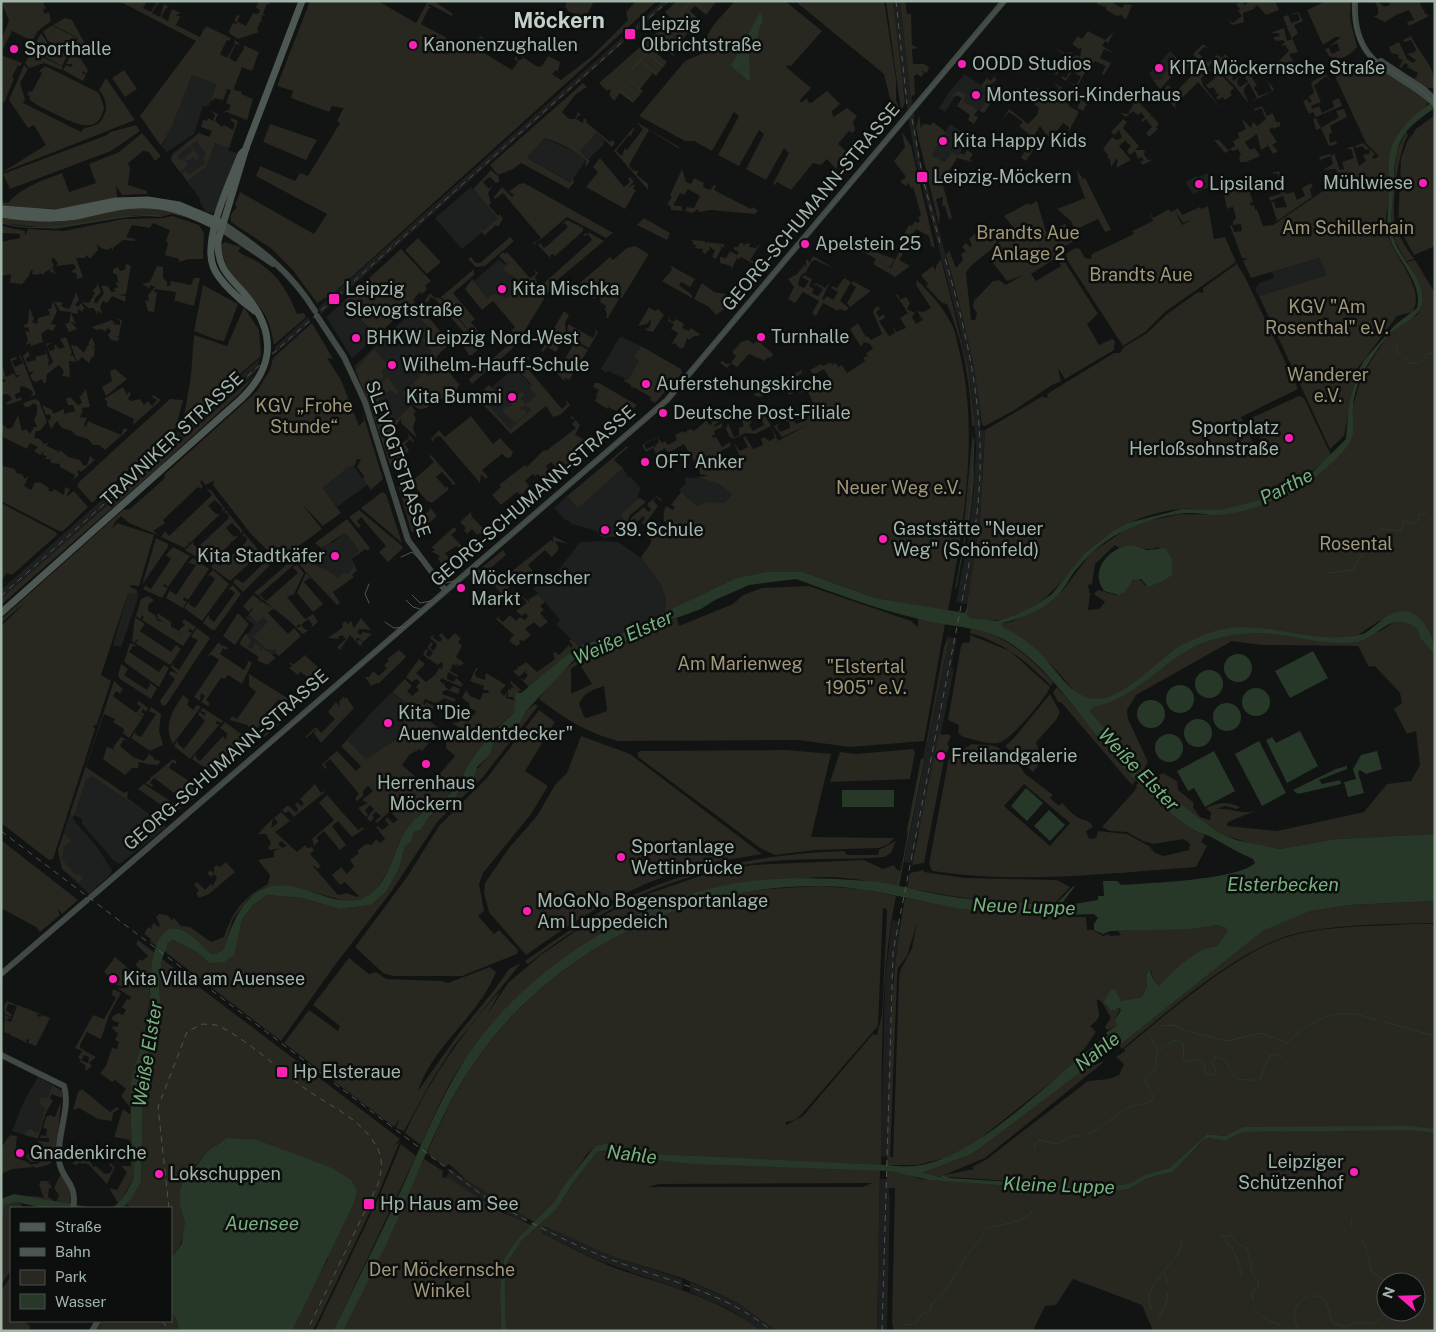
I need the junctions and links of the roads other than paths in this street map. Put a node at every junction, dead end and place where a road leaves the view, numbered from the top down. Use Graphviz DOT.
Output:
graph roads {
  1 [pos="302,1"];
  2 [pos="1004,1"];
  3 [pos="1355,1"];
  4 [pos="1433,100"];
  5 [pos="1,209"];
  6 [pos="1,214"];
  7 [pos="220,228"];
  8 [pos="257,313"];
  9 [pos="315,315"];
  10 [pos="445,590"];
  11 [pos="1,612"];
  12 [pos="1,974"];
  13 [pos="1,1055"];
  14 [pos="73,1206"];
  1 -- 7 [label="main road"];
  2 -- 10 [label="main road, GEORG-SCHUMANN-STRASSE"];
  3 -- 4 [label="main road"];
  5 -- 7 [label="main road"];
  6 -- 7 [label="main road"];
  7 -- 8 [label="main road, TRAVNIKER STRASSE"];
  7 -- 8 [label="main road"];
  7 -- 9 [label="main road, SLEVOGTSTRASSE"];
  7 -- 9 [label="main road, SLEVOGTSTRASSE"];
  8 -- 11 [label="main road, TRAVNIKER STRASSE"];
  9 -- 10 [label="main road, SLEVOGTSTRASSE"];
  10 -- 12 [label="main road, GEORG-SCHUMANN-STRASSE"];
  13 -- 14 [label="main road"];
}
